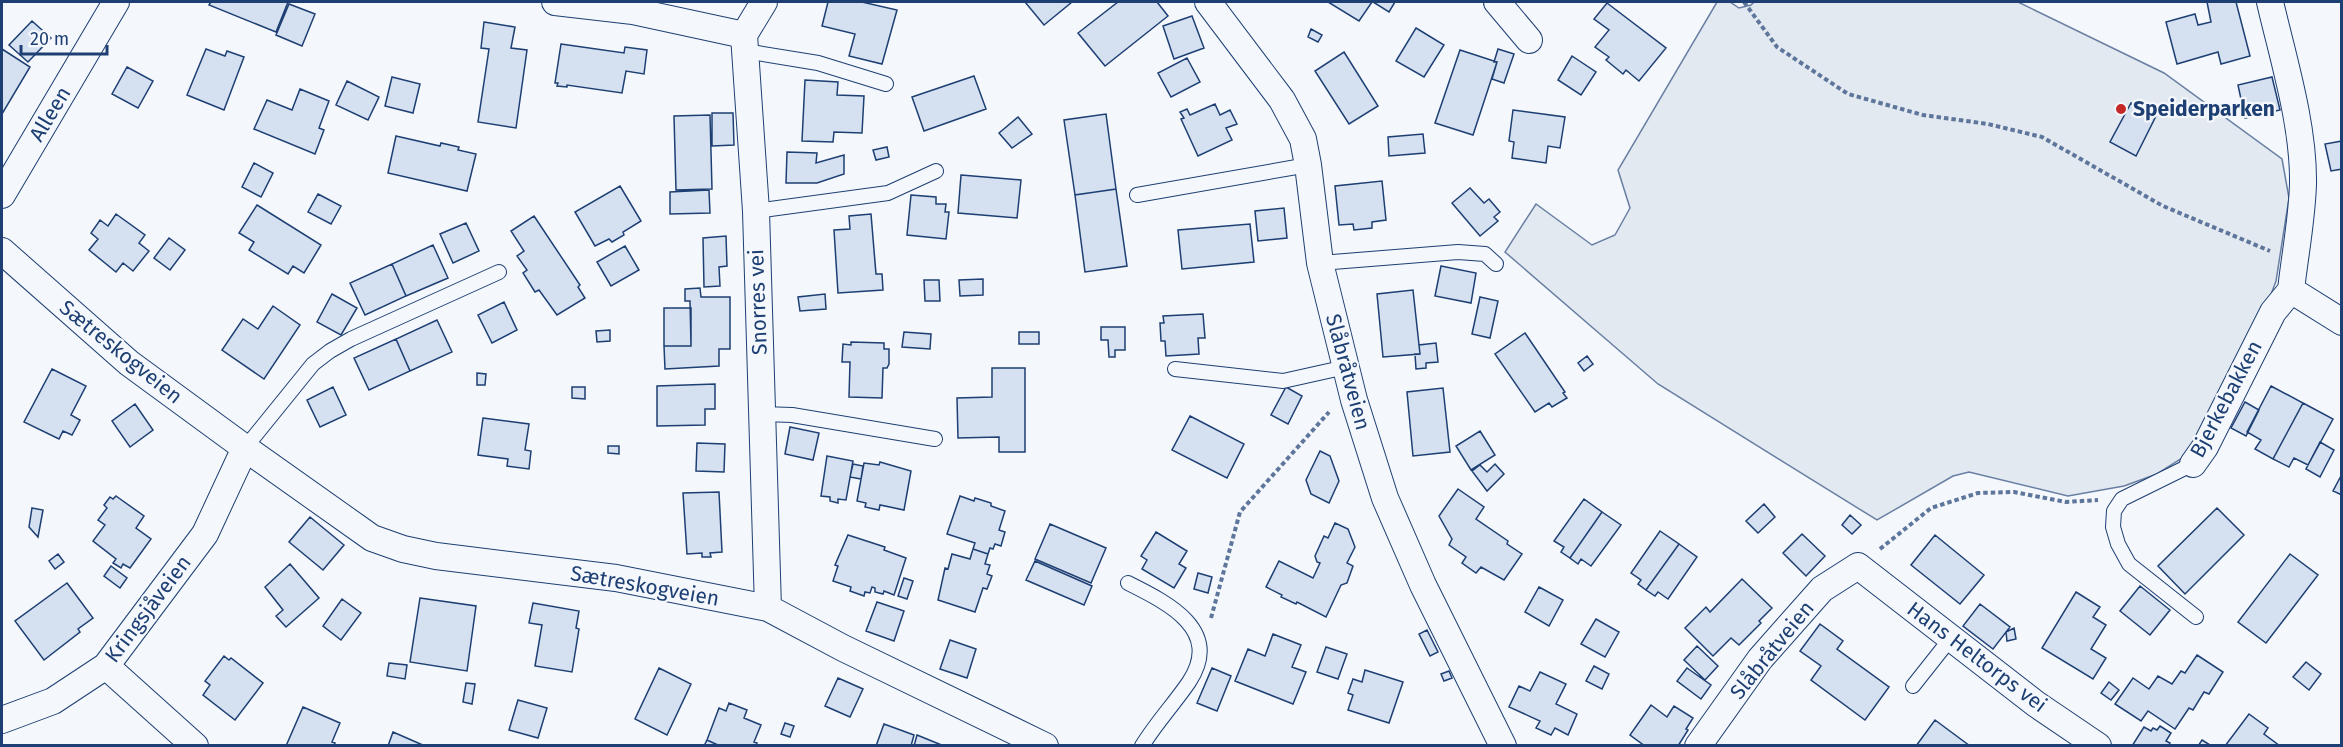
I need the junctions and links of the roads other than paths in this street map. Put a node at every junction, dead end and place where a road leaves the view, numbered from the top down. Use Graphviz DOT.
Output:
graph roads {
  1 [pos="116,2"];
  2 [pos="555,2"];
  3 [pos="764,2"];
  4 [pos="1209,2"];
  5 [pos="1497,2"];
  6 [pos="2270,2"];
  7 [pos="1529,40"];
  8 [pos="745,43"];
  9 [pos="886,84"];
  10 [pos="1308,165"];
  11 [pos="936,171"];
  12 [pos="2,195"];
  13 [pos="1137,195"];
  14 [pos="756,211"];
  15 [pos="2,251"];
  16 [pos="1320,263"];
  17 [pos="1496,264"];
  18 [pos="499,272"];
  19 [pos="2291,290"];
  20 [pos="2342,322"];
  21 [pos="1346,368"];
  22 [pos="1175,369"];
  23 [pos="761,414"];
  24 [pos="935,440"];
  25 [pos="245,448"];
  26 [pos="2193,464"];
  27 [pos="1858,566"];
  28 [pos="1128,583"];
  29 [pos="768,608"];
  30 [pos="2196,617"];
  31 [pos="1951,638"];
  32 [pos="106,666"];
  33 [pos="1913,686"];
  34 [pos="2,720"];
  35 [pos="195,746"];
  36 [pos="1045,746"];
  37 [pos="1142,746"];
  38 [pos="1503,746"];
  39 [pos="1698,746"];
  40 [pos="2098,746"];
  1 -- 12 [label="street, Alleen"];
  2 -- 8 [label="street"];
  3 -- 8 [label="street"];
  4 -- 10 [label="street, Slåbråtveien"];
  5 -- 7 [label="street"];
  6 -- 19 [label="street"];
  8 -- 9 [label="lane"];
  8 -- 14 [label="street, Snorres vei"];
  10 -- 13 [label="lane"];
  10 -- 16 [label="street, Slåbråtveien"];
  11 -- 14 [label="lane"];
  14 -- 23 [label="street, Snorres vei"];
  15 -- 25 [label="street, Sætreskogveien"];
  16 -- 17 [label="lane"];
  16 -- 21 [label="street, Slåbråtveien"];
  18 -- 25 [label="lane"];
  19 -- 20 [label="street"];
  19 -- 26 [label="street, Bjerkebakken"];
  21 -- 22 [label="lane"];
  21 -- 38 [label="street, Slåbråtveien"];
  23 -- 24 [label="lane"];
  23 -- 29 [label="street, Snorres vei"];
  25 -- 29 [label="street, Sætreskogveien"];
  25 -- 32 [label="street, Kringsjåveien"];
  26 -- 30 [label="lane, Bjerkebakken"];
  27 -- 31 [label="street, Hans Heltorps vei"];
  27 -- 39 [label="street, Slåbråtveien"];
  28 -- 37 [label="lane"];
  29 -- 36 [label="street, Sætreskogveien"];
  31 -- 33 [label="lane"];
  31 -- 40 [label="street, Hans Heltorps vei"];
  32 -- 34 [label="street, Kringsjåveien"];
  32 -- 35 [label="street"];
}
